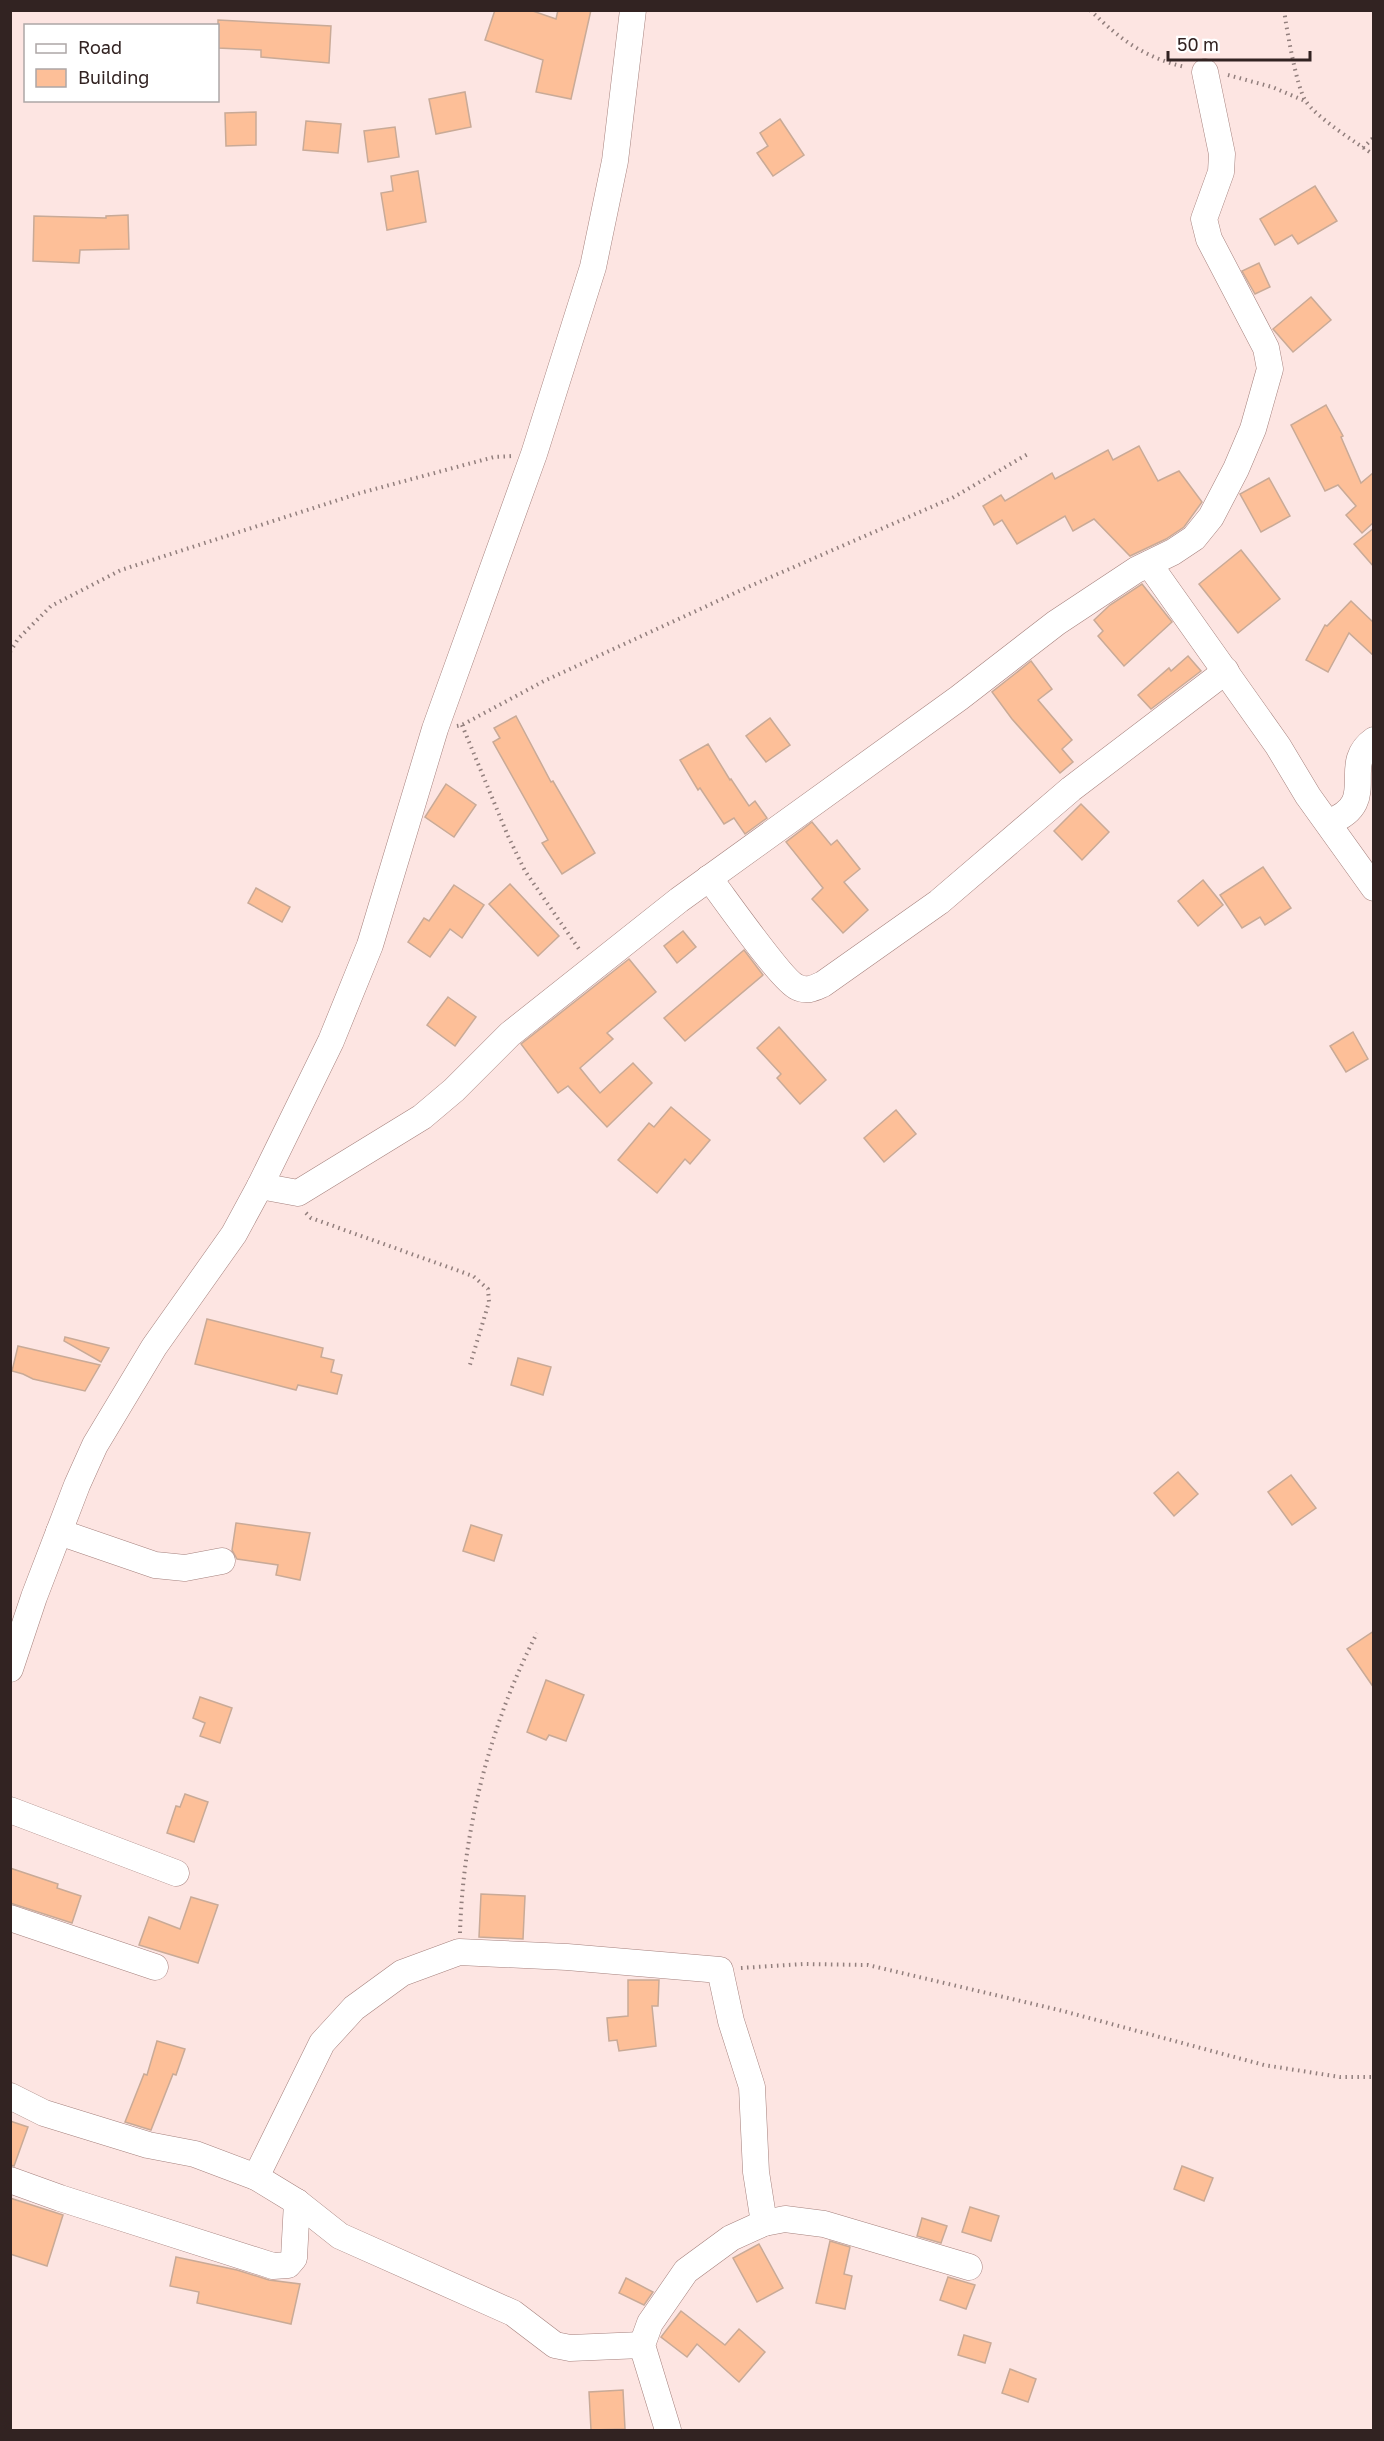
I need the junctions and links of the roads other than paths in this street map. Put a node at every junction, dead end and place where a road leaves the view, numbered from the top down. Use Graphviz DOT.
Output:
graph roads {
  1 [pos="633,10"];
  2 [pos="1205,72"];
  3 [pos="1149,564"];
  4 [pos="1226,671"];
  5 [pos="1374,740"];
  6 [pos="1329,822"];
  7 [pos="709,878"];
  8 [pos="1374,888"];
  9 [pos="271,1189"];
  10 [pos="59,1532"];
  11 [pos="222,1561"];
  12 [pos="10,1669"];
  13 [pos="10,1810"];
  14 [pos="177,1873"];
  15 [pos="10,1918"];
  16 [pos="155,1967"];
  17 [pos="10,2096"];
  18 [pos="256,2177"];
  19 [pos="10,2180"];
  20 [pos="297,2202"];
  21 [pos="764,2223"];
  22 [pos="969,2267"];
  23 [pos="642,2345"];
  24 [pos="668,2430"];
  1 -- 9 [label="street"];
  2 -- 3 [label="street"];
  3 -- 4 [label="street"];
  3 -- 7 [label="street"];
  4 -- 6 [label="street"];
  4 -- 7 [label="street"];
  5 -- 6 [label="street"];
  6 -- 8 [label="street"];
  7 -- 9 [label="street"];
  9 -- 10 [label="street"];
  10 -- 11 [label="street"];
  10 -- 12 [label="street"];
  13 -- 14 [label="street"];
  15 -- 16 [label="street"];
  17 -- 18 [label="street"];
  18 -- 20 [label="street"];
  18 -- 21 [label="street"];
  19 -- 20 [label="street"];
  20 -- 23 [label="street"];
  21 -- 22 [label="street"];
  21 -- 23 [label="street"];
  23 -- 24 [label="street"];
}
